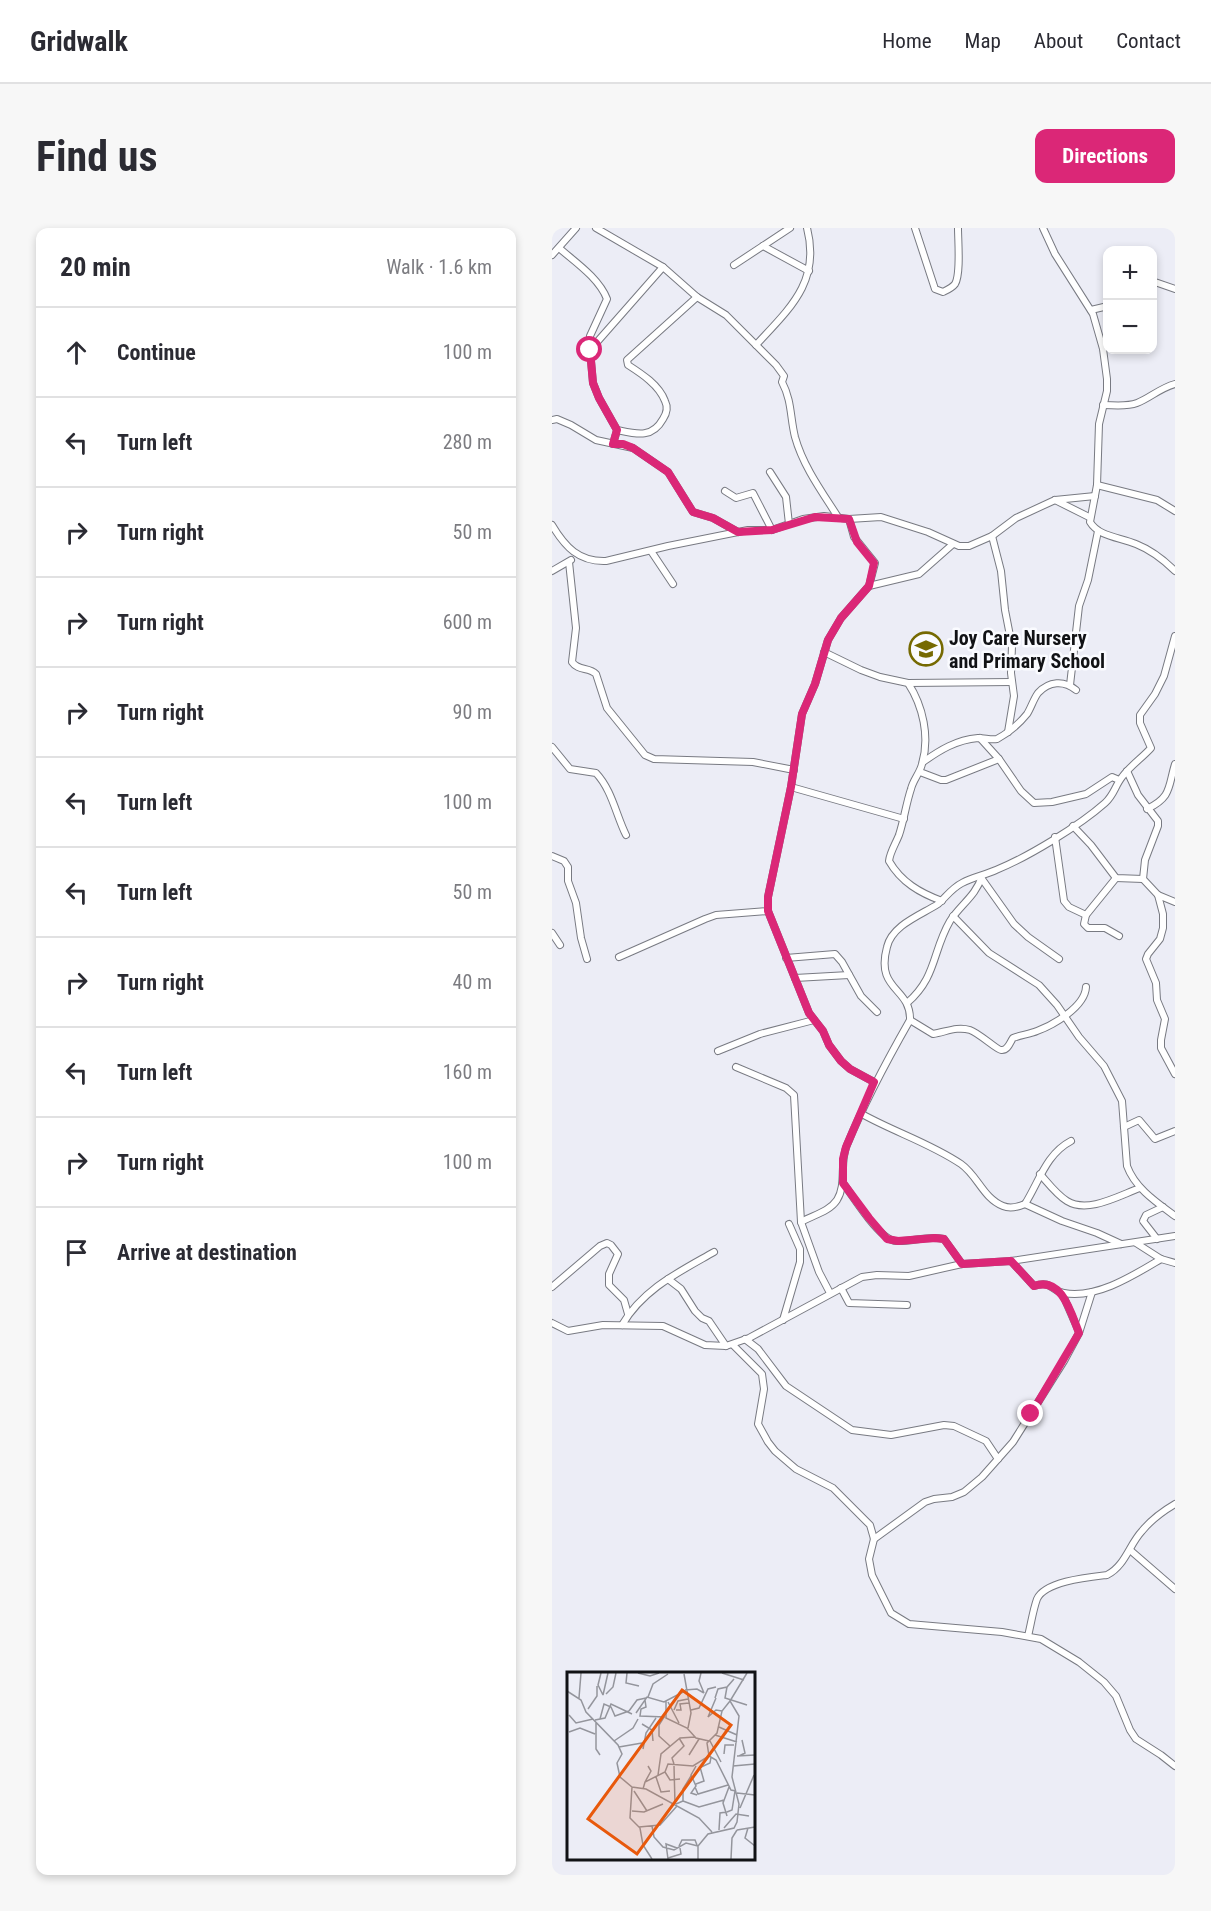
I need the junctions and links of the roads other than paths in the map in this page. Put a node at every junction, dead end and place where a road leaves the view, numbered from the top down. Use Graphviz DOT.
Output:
graph roads {
  1 [pos="576,228"];
  2 [pos="596,228"];
  3 [pos="790,228"];
  4 [pos="807,228"];
  5 [pos="915,228"];
  6 [pos="958,228"];
  7 [pos="1043,228"];
  8 [pos="763,246"];
  9 [pos="559,248"];
  10 [pos="552,255"];
  11 [pos="734,265"];
  12 [pos="663,267"];
  13 [pos="809,271"];
  14 [pos="1157,283"];
  15 [pos="1175,290"];
  16 [pos="697,297"];
  17 [pos="1103,307"];
  18 [pos="1091,310"];
  19 [pos="756,345"];
  20 [pos="590,350"];
  21 [pos="1175,384"];
  22 [pos="1103,405"];
  23 [pos="552,420"];
  24 [pos="617,430"];
  25 [pos="613,444"];
  26 [pos="770,472"];
  27 [pos="1097,485"];
  28 [pos="725,491"];
  29 [pos="1095,496"];
  30 [pos="1055,500"];
  31 [pos="1175,511"];
  32 [pos="838,517"];
  33 [pos="1089,517"];
  34 [pos="849,519"];
  35 [pos="789,524"];
  36 [pos="552,525"];
  37 [pos="772,530"];
  38 [pos="1098,531"];
  39 [pos="738,532"];
  40 [pos="992,536"];
  41 [pos="953,544"];
  42 [pos="651,551"];
  43 [pos="575,555"];
  44 [pos="569,562"];
  45 [pos="552,571"];
  46 [pos="1175,571"];
  47 [pos="673,584"];
  48 [pos="869,586"];
  49 [pos="1175,636"];
  50 [pos="824,652"];
  51 [pos="1012,682"];
  52 [pos="908,683"];
  53 [pos="1070,685"];
  54 [pos="1076,690"];
  55 [pos="1008,732"];
  56 [pos="980,738"];
  57 [pos="552,747"];
  58 [pos="999,759"];
  59 [pos="923,762"];
  60 [pos="1175,765"];
  61 [pos="794,770"];
  62 [pos="1127,771"];
  63 [pos="920,772"];
  64 [pos="1119,780"];
  65 [pos="791,787"];
  66 [pos="1147,809"];
  67 [pos="904,819"];
  68 [pos="1073,826"];
  69 [pos="626,835"];
  70 [pos="1055,837"];
  71 [pos="552,856"];
  72 [pos="982,877"];
  73 [pos="1116,878"];
  74 [pos="1143,879"];
  75 [pos="1158,895"];
  76 [pos="942,901"];
  77 [pos="1175,902"];
  78 [pos="768,911"];
  79 [pos="1086,915"];
  80 [pos="953,916"];
  81 [pos="552,933"];
  82 [pos="1119,936"];
  83 [pos="560,945"];
  84 [pos="619,957"];
  85 [pos="786,958"];
  86 [pos="587,959"];
  87 [pos="1059,960"];
  88 [pos="849,975"];
  89 [pos="795,978"];
  90 [pos="1086,987"];
  91 [pos="907,1003"];
  92 [pos="877,1012"];
  93 [pos="1066,1016"];
  94 [pos="814,1020"];
  95 [pos="910,1020"];
  96 [pos="718,1052"];
  97 [pos="735,1067"];
  98 [pos="1175,1074"];
  99 [pos="874,1082"];
  100 [pos="862,1114"];
  101 [pos="1124,1127"];
  102 [pos="1174,1134"];
  103 [pos="1071,1141"];
  104 [pos="1040,1174"];
  105 [pos="843,1183"];
  106 [pos="1140,1188"];
  107 [pos="1025,1204"];
  108 [pos="1163,1207"];
  109 [pos="1175,1216"];
  110 [pos="801,1222"];
  111 [pos="789,1224"];
  112 [pos="1175,1236"];
  113 [pos="1157,1239"];
  114 [pos="1136,1243"];
  115 [pos="1123,1245"];
  116 [pos="714,1252"];
  117 [pos="1161,1259"];
  118 [pos="1011,1261"];
  119 [pos="1175,1263"];
  120 [pos="962,1264"];
  121 [pos="668,1279"];
  122 [pos="552,1287"];
  123 [pos="841,1288"];
  124 [pos="1092,1292"];
  125 [pos="830,1293"];
  126 [pos="1062,1293"];
  127 [pos="907,1305"];
  128 [pos="628,1314"];
  129 [pos="783,1320"];
  130 [pos="552,1323"];
  131 [pos="622,1325"];
  132 [pos="1079,1333"];
  133 [pos="745,1339"];
  134 [pos="730,1346"];
  135 [pos="998,1459"];
  136 [pos="1175,1504"];
  137 [pos="874,1539"];
  138 [pos="1130,1550"];
  139 [pos="1175,1589"];
  140 [pos="1028,1635"];
  141 [pos="1175,1766"];
  1 -- 9 [label="street"];
  2 -- 12 [label="street"];
  3 -- 8 [label="street"];
  4 -- 13 [label="street"];
  5 -- 6 [label="street"];
  7 -- 18 [label="street"];
  8 -- 11 [label="street"];
  8 -- 13 [label="street"];
  9 -- 10 [label="street"];
  9 -- 20 [label="street"];
  12 -- 16 [label="street"];
  12 -- 20 [label="street"];
  13 -- 19 [label="street"];
  14 -- 15 [label="street"];
  16 -- 19 [label="street"];
  16 -- 24 [label="street"];
  17 -- 18 [label="street"];
  18 -- 22 [label="street"];
  19 -- 32 [label="street"];
  20 -- 24 [label="street"];
  21 -- 22 [label="street"];
  22 -- 27 [label="street"];
  23 -- 25 [label="street"];
  24 -- 25 [label="street"];
  25 -- 39 [label="street"];
  26 -- 35 [label="street"];
  27 -- 29 [label="street"];
  27 -- 31 [label="street"];
  28 -- 37 [label="street"];
  29 -- 30 [label="street"];
  29 -- 33 [label="street"];
  30 -- 33 [label="street"];
  30 -- 40 [label="street"];
  32 -- 34 [label="street"];
  32 -- 35 [label="street"];
  33 -- 38 [label="street"];
  34 -- 41 [label="street"];
  34 -- 48 [label="street"];
  35 -- 37 [label="street"];
  36 -- 43 [label="street"];
  37 -- 39 [label="street"];
  38 -- 46 [label="street"];
  38 -- 53 [label="street"];
  39 -- 42 [label="street"];
  40 -- 41 [label="street"];
  40 -- 51 [label="street"];
  41 -- 48 [label="street"];
  42 -- 43 [label="street"];
  42 -- 47 [label="street"];
  43 -- 44 [label="street"];
  44 -- 45 [label="street"];
  44 -- 61 [label="street"];
  48 -- 50 [label="street"];
  49 -- 62 [label="street"];
  50 -- 52 [label="street"];
  50 -- 61 [label="street"];
  51 -- 52 [label="street"];
  51 -- 55 [label="street"];
  52 -- 59 [label="street"];
  53 -- 54 [label="street"];
  53 -- 55 [label="street"];
  55 -- 56 [label="street"];
  56 -- 58 [label="street"];
  56 -- 59 [label="street"];
  57 -- 69 [label="street"];
  58 -- 63 [label="street"];
  58 -- 64 [label="street"];
  59 -- 63 [label="street"];
  60 -- 66 [label="street"];
  61 -- 65 [label="street"];
  62 -- 64 [label="street"];
  62 -- 66 [label="street"];
  63 -- 67 [label="street"];
  64 -- 68 [label="street"];
  65 -- 67 [label="street"];
  65 -- 78 [label="street"];
  66 -- 74 [label="street"];
  67 -- 76 [label="street"];
  68 -- 70 [label="street"];
  68 -- 73 [label="street"];
  70 -- 72 [label="street"];
  70 -- 79 [label="street"];
  71 -- 86 [label="street"];
  72 -- 76 [label="street"];
  72 -- 80 [label="street"];
  72 -- 87 [label="street"];
  73 -- 74 [label="street"];
  73 -- 79 [label="street"];
  74 -- 75 [label="street"];
  75 -- 77 [label="street"];
  75 -- 98 [label="street"];
  76 -- 91 [label="street"];
  78 -- 84 [label="street"];
  78 -- 85 [label="street"];
  79 -- 82 [label="street"];
  80 -- 91 [label="street"];
  80 -- 93 [label="street"];
  81 -- 83 [label="street"];
  85 -- 88 [label="street"];
  85 -- 89 [label="street"];
  88 -- 89 [label="street"];
  88 -- 92 [label="street"];
  89 -- 94 [label="street"];
  90 -- 93 [label="street"];
  91 -- 95 [label="street"];
  93 -- 95 [label="street"];
  93 -- 101 [label="street"];
  94 -- 96 [label="street"];
  94 -- 99 [label="street"];
  95 -- 99 [label="street"];
  97 -- 110 [label="street"];
  99 -- 100 [label="street"];
  100 -- 105 [label="street"];
  100 -- 107 [label="street"];
  101 -- 102 [label="street"];
  101 -- 106 [label="street"];
  103 -- 104 [label="street"];
  104 -- 106 [label="street"];
  104 -- 107 [label="street"];
  105 -- 110 [label="street"];
  105 -- 120 [label="street"];
  106 -- 108 [label="street"];
  107 -- 115 [label="street"];
  108 -- 109 [label="street"];
  108 -- 113 [label="street"];
  110 -- 125 [label="street"];
  111 -- 129 [label="street"];
  112 -- 113 [label="street"];
  113 -- 114 [label="street"];
  114 -- 115 [label="street"];
  114 -- 117 [label="street"];
  115 -- 118 [label="street"];
  116 -- 121 [label="street"];
  117 -- 119 [label="street"];
  117 -- 124 [label="street"];
  118 -- 120 [label="street"];
  118 -- 126 [label="street"];
  120 -- 123 [label="street"];
  121 -- 128 [label="street"];
  121 -- 134 [label="street"];
  122 -- 128 [label="street"];
  123 -- 125 [label="street"];
  123 -- 127 [label="street"];
  124 -- 126 [label="street"];
  124 -- 132 [label="street"];
  125 -- 129 [label="street"];
  126 -- 132 [label="street"];
  128 -- 131 [label="street"];
  129 -- 133 [label="street"];
  130 -- 131 [label="street"];
  131 -- 134 [label="street"];
  132 -- 135 [label="street"];
  133 -- 134 [label="street"];
  133 -- 135 [label="street"];
  134 -- 137 [label="street"];
  135 -- 137 [label="street"];
  136 -- 138 [label="street"];
  137 -- 140 [label="street"];
  138 -- 139 [label="street"];
  138 -- 140 [label="street"];
  140 -- 141 [label="street"];
}
